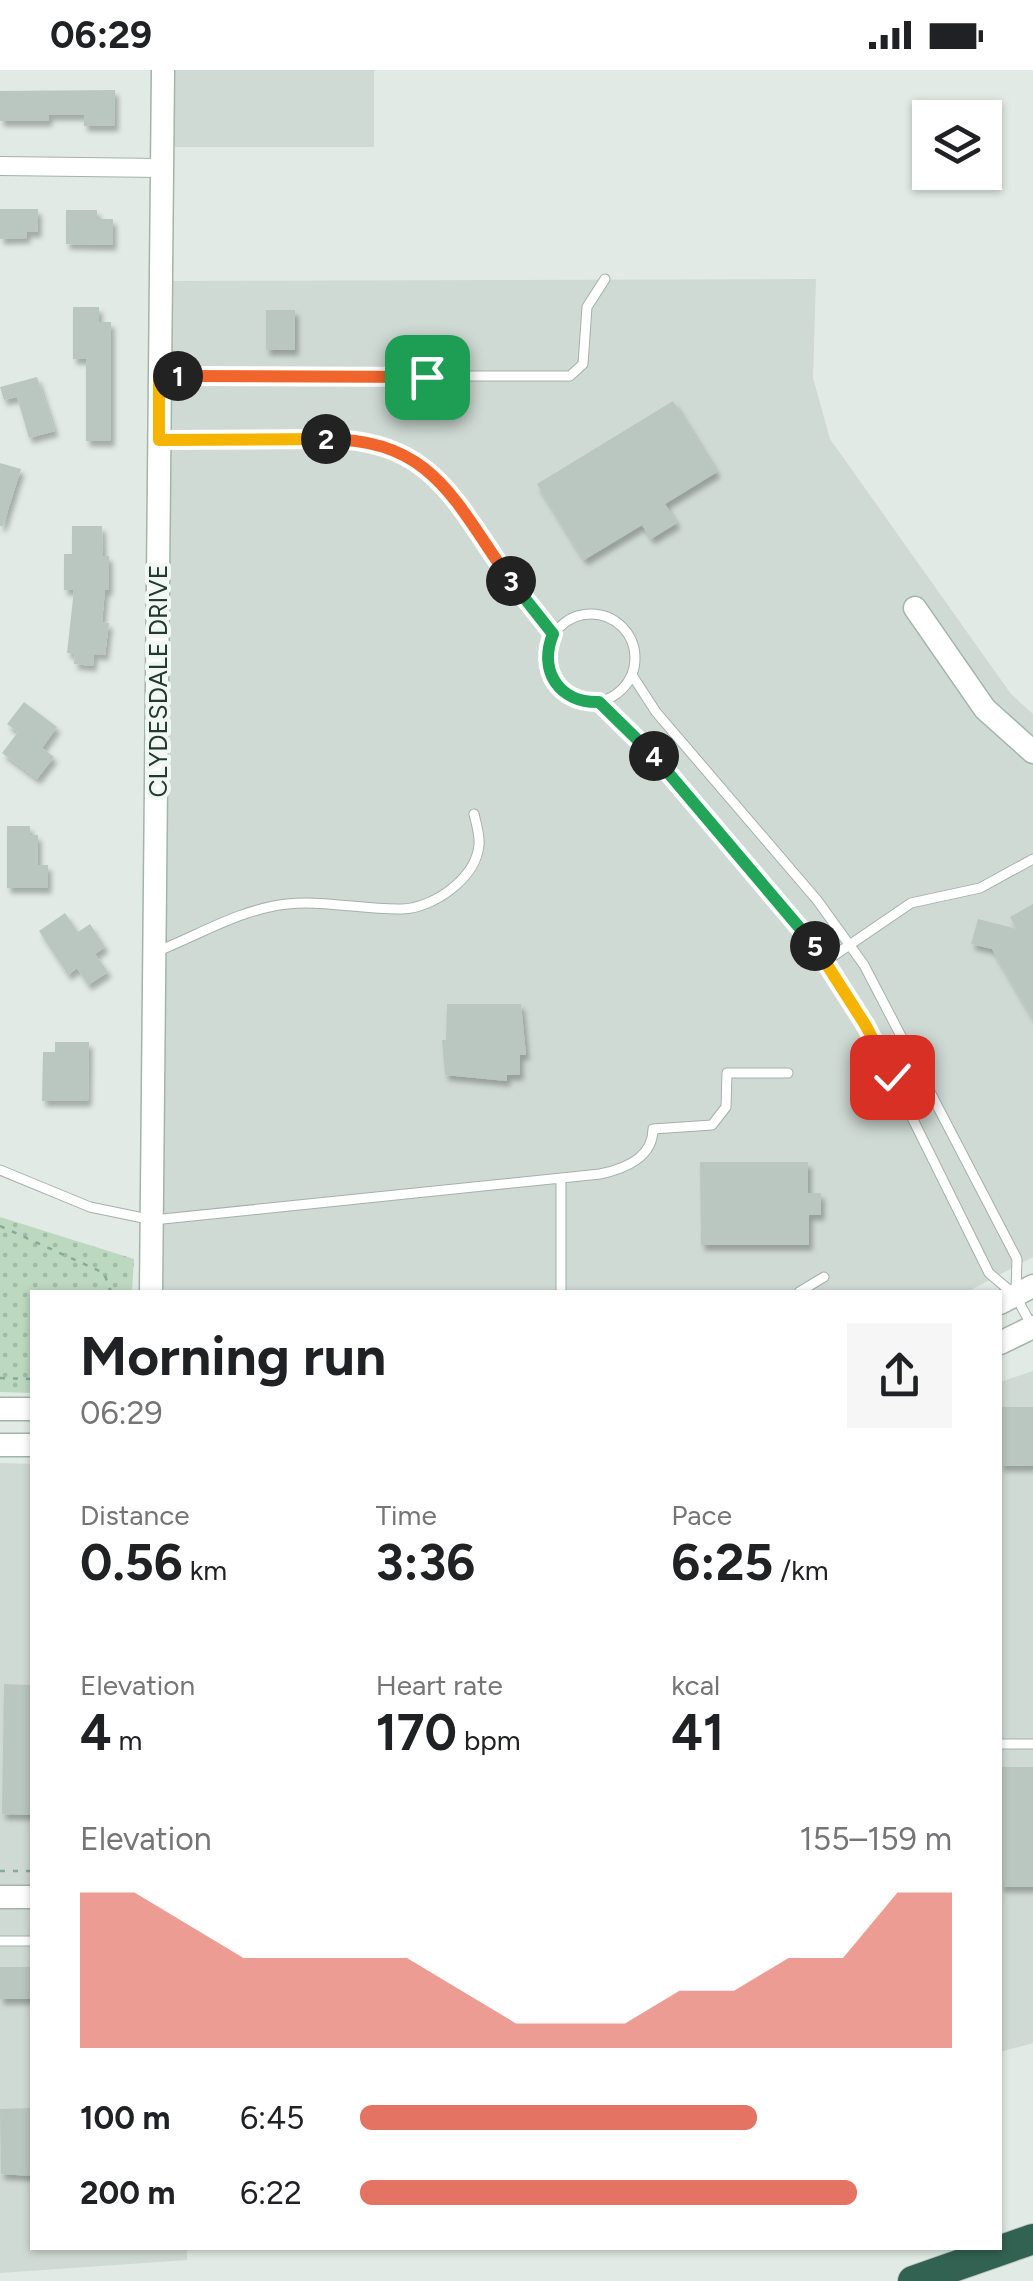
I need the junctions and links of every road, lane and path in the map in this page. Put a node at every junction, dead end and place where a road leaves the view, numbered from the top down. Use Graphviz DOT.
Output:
graph roads {
  1 [pos="162,70"];
  2 [pos="0,166"];
  3 [pos="162,168"];
  4 [pos="605,278"];
  5 [pos="159,376"];
  6 [pos="159,440"];
  7 [pos="915,608"];
  8 [pos="553,634"];
  9 [pos="632,675"];
  10 [pos="599,702"];
  11 [pos="1033,752"];
  12 [pos="474,814"];
  13 [pos="1033,859"];
  14 [pos="850,944"];
  15 [pos="156,952"];
  16 [pos="826,961"];
  17 [pos="788,1072"];
  18 [pos="0,1170"];
  19 [pos="561,1178"];
  20 [pos="152,1220"];
  21 [pos="0,1226"];
  22 [pos="109,1290"];
  23 [pos="152,1290"];
  24 [pos="561,1290"];
  25 [pos="801,1290"];
  26 [pos="819,1290"];
  27 [pos="1016,1294"];
  28 [pos="1033,1328"];
  29 [pos="1002,1342"];
  30 [pos="0,1378"];
  31 [pos="30,1378"];
  32 [pos="0,1409"];
  33 [pos="30,1409"];
  34 [pos="0,1445"];
  35 [pos="30,1445"];
  36 [pos="1002,1744"];
  37 [pos="1033,1744"];
  38 [pos="0,1871"];
  39 [pos="30,1871"];
  40 [pos="0,1897"];
  41 [pos="30,1898"];
  42 [pos="0,1941"];
  43 [pos="30,1941"];
  44 [pos="1033,2239"];
  45 [pos="1002,2250"];
  46 [pos="1002,2250"];
  47 [pos="1033,2251"];
  48 [pos="913,2281"];
  49 [pos="973,2281"];
  1 -- 3 [label="street, CLYDESDALE DRIVE"];
  2 -- 3 [label="street"];
  3 -- 5 [label="street, CLYDESDALE DRIVE"];
  4 -- 5 [label="lane"];
  5 -- 6 [label="street, CLYDESDALE DRIVE"];
  6 -- 8 [label="lane"];
  6 -- 15 [label="street, CLYDESDALE DRIVE"];
  7 -- 11 [label="street"];
  8 -- 9 [label="lane"];
  8 -- 10 [label="lane"];
  9 -- 10 [label="lane"];
  9 -- 14 [label="lane"];
  10 -- 16 [label="lane"];
  12 -- 15 [label="lane"];
  13 -- 14 [label="lane"];
  14 -- 16 [label="lane"];
  14 -- 27 [label="lane"];
  15 -- 20 [label="street, CLYDESDALE DRIVE"];
  16 -- 27 [label="lane"];
  17 -- 19 [label="lane"];
  18 -- 20 [label="lane"];
  19 -- 20 [label="lane"];
  19 -- 24 [label="lane"];
  20 -- 23 [label="street, CLYDESDALE DRIVE"];
  21 -- 22 [label="path"];
  25 -- 26 [label="lane"];
  27 -- 28 [label="lane"];
  28 -- 29 [label="street"];
  30 -- 31 [label="path"];
  32 -- 33 [label="street"];
  34 -- 35 [label="street"];
  36 -- 37 [label="lane"];
  38 -- 39 [label="path"];
  40 -- 41 [label="street"];
  42 -- 43 [label="lane"];
  44 -- 45 [label="highway"];
  46 -- 48 [label="highway"];
  47 -- 49 [label="highway"];
}
